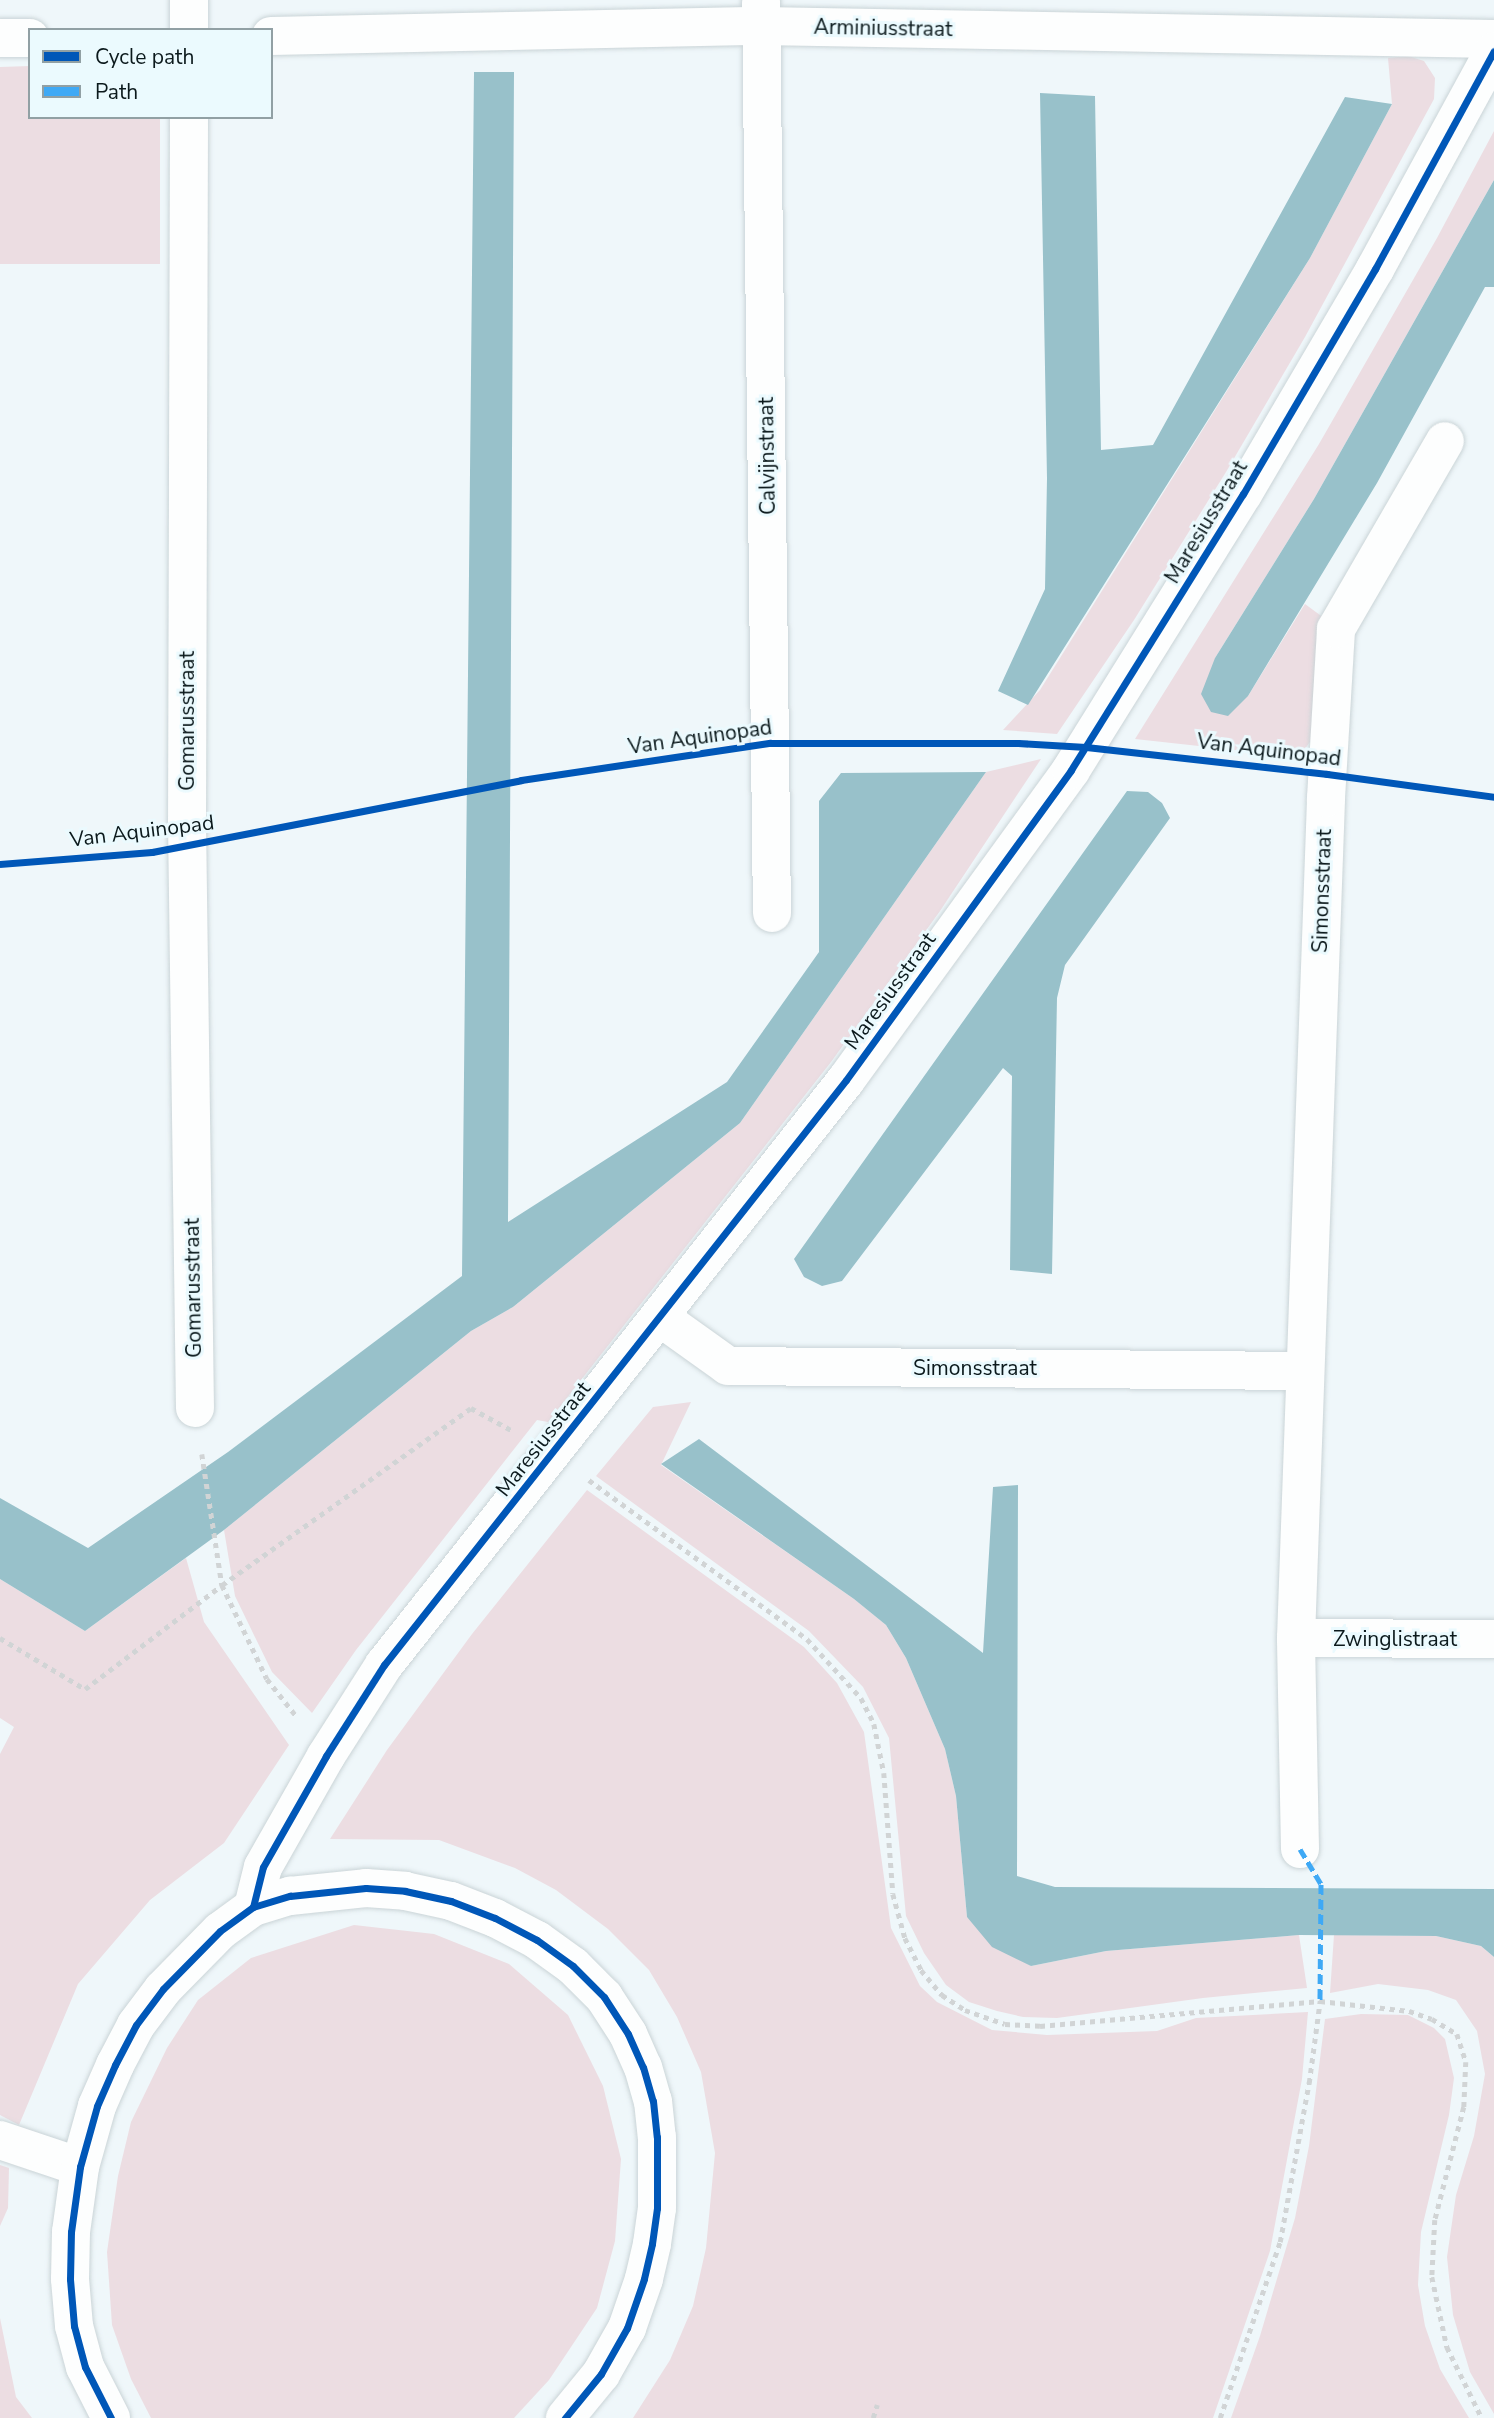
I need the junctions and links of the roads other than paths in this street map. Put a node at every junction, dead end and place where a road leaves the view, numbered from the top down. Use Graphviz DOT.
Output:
graph roads {
  1 [pos="189,0"];
  2 [pos="761,13"];
  3 [pos="189,28"];
  4 [pos="273,36"];
  5 [pos="0,38"];
  6 [pos="28,38"];
  7 [pos="1494,39"];
  8 [pos="1494,51"];
  9 [pos="189,119"];
  10 [pos="1445,441"];
  11 [pos="772,913"];
  12 [pos="661,1318"];
  13 [pos="1305,1371"];
  14 [pos="195,1408"];
  15 [pos="1296,1638"];
  16 [pos="1494,1639"];
  17 [pos="1300,1849"];
  18 [pos="253,1907"];
  19 [pos="0,2140"];
  20 [pos="80,2167"];
  21 [pos="111,2418"];
  22 [pos="565,2418"];
  1 -- 3 [label="street"];
  2 -- 4 [label="street, Arminiusstraat"];
  2 -- 7 [label="street, Arminiusstraat"];
  2 -- 11 [label="street, Calvijnstraat"];
  5 -- 6 [label="street"];
  8 -- 12 [label="street, Maresiusstraat"];
  9 -- 14 [label="street, Gomarusstraat"];
  10 -- 13 [label="street, Simonsstraat"];
  12 -- 13 [label="street, Simonsstraat"];
  12 -- 18 [label="street, Maresiusstraat"];
  13 -- 15 [label="street, Simonsstraat"];
  15 -- 16 [label="street, Zwinglistraat"];
  15 -- 17 [label="street, Simonsstraat"];
  18 -- 20 [label="street"];
  18 -- 22 [label="street"];
  19 -- 20 [label="street"];
  20 -- 21 [label="street"];
}
